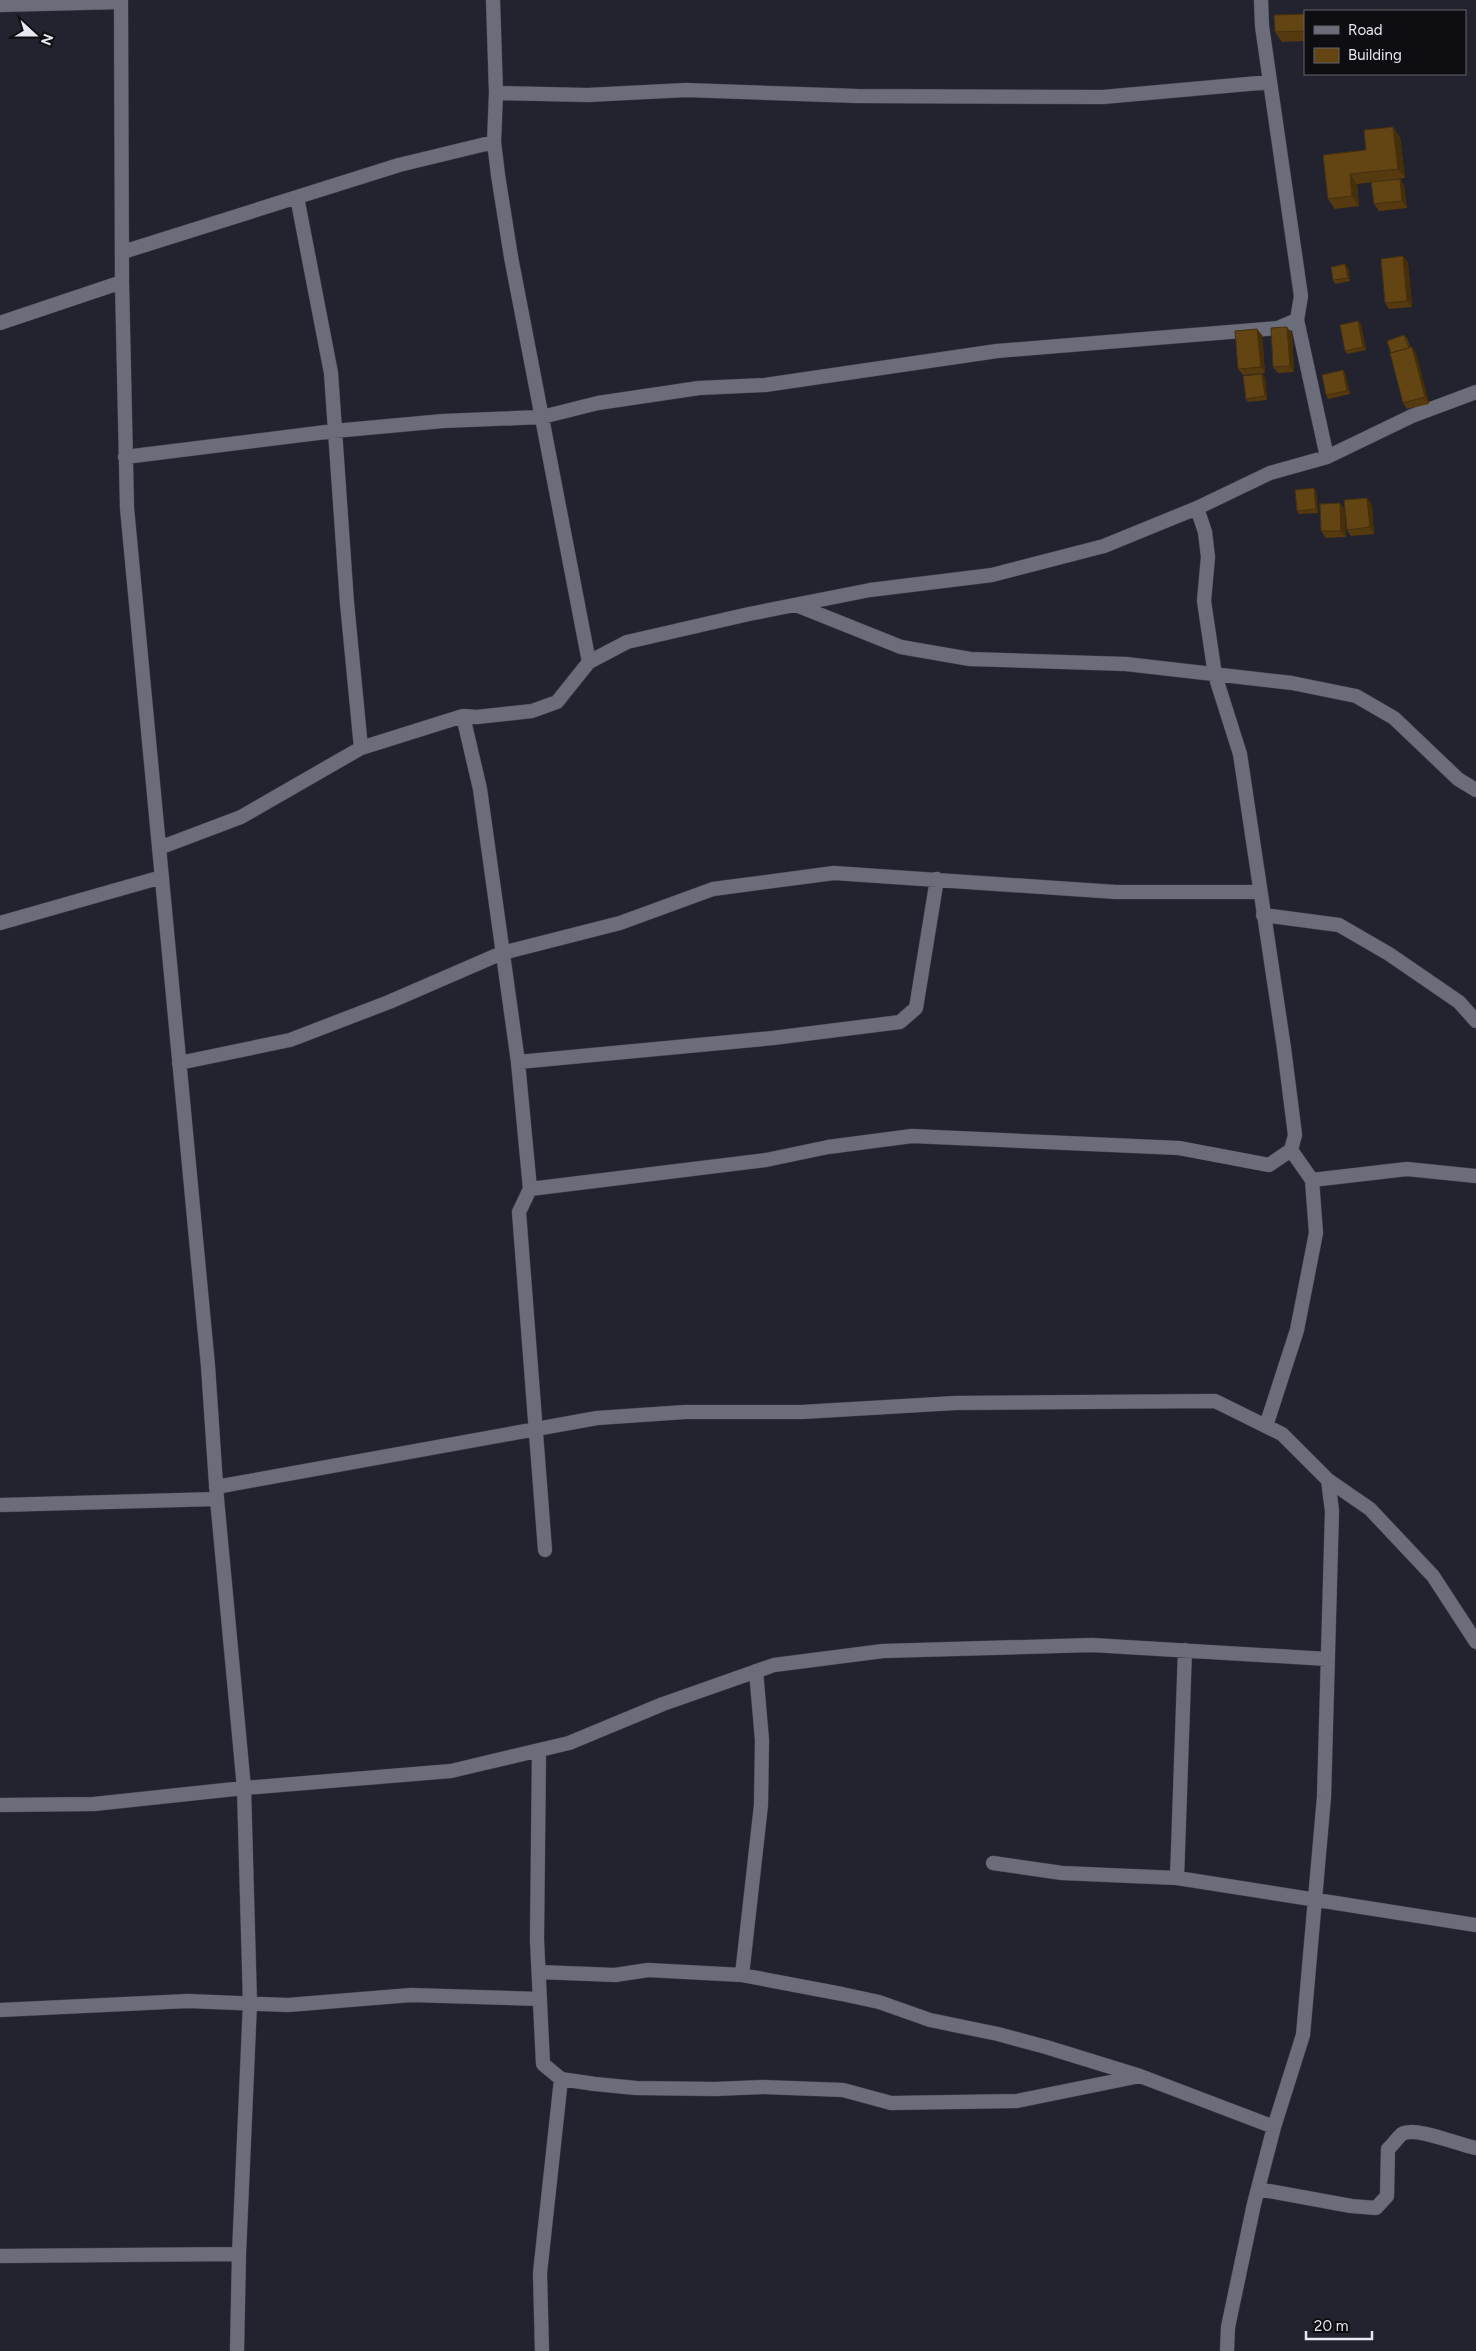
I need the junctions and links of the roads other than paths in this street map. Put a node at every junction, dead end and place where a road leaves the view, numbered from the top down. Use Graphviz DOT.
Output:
graph roads {
  1 [pos="493,0"];
  2 [pos="1261,0"];
  3 [pos="121,1"];
  4 [pos="0,5"];
  5 [pos="1270,82"];
  6 [pos="496,93"];
  7 [pos="494,142"];
  8 [pos="297,197"];
  9 [pos="123,252"];
  10 [pos="122,282"];
  11 [pos="1298,320"];
  12 [pos="0,324"];
  13 [pos="1476,392"];
  14 [pos="542,417"];
  15 [pos="334,431"];
  16 [pos="125,457"];
  17 [pos="1327,457"];
  18 [pos="1197,508"];
  19 [pos="795,605"];
  20 [pos="589,662"];
  21 [pos="1215,675"];
  22 [pos="463,716"];
  23 [pos="361,748"];
  24 [pos="1476,790"];
  25 [pos="159,848"];
  26 [pos="162,877"];
  27 [pos="937,879"];
  28 [pos="1260,892"];
  29 [pos="1263,915"];
  30 [pos="0,923"];
  31 [pos="502,953"];
  32 [pos="1476,1021"];
  33 [pos="518,1062"];
  34 [pos="179,1063"];
  35 [pos="1291,1150"];
  36 [pos="1476,1176"];
  37 [pos="1312,1180"];
  38 [pos="530,1190"];
  39 [pos="1266,1426"];
  40 [pos="536,1428"];
  41 [pos="1328,1480"];
  42 [pos="217,1493"];
  43 [pos="0,1505"];
  44 [pos="545,1550"];
  45 [pos="1476,1642"];
  46 [pos="1184,1650"];
  47 [pos="1328,1659"];
  48 [pos="756,1671"];
  49 [pos="539,1752"];
  50 [pos="244,1788"];
  51 [pos="0,1805"];
  52 [pos="993,1863"];
  53 [pos="1177,1878"];
  54 [pos="1315,1899"];
  55 [pos="1476,1925"];
  56 [pos="539,1972"];
  57 [pos="742,1975"];
  58 [pos="540,1999"];
  59 [pos="250,2003"];
  60 [pos="0,2010"];
  61 [pos="1140,2076"];
  62 [pos="561,2079"];
  63 [pos="1274,2127"];
  64 [pos="1476,2148"];
  65 [pos="1258,2189"];
  66 [pos="239,2254"];
  67 [pos="0,2256"];
  68 [pos="237,2351"];
  69 [pos="542,2351"];
  70 [pos="1227,2351"];
  1 -- 6 [label="street"];
  2 -- 5 [label="street"];
  3 -- 4 [label="street"];
  3 -- 9 [label="street"];
  5 -- 6 [label="street"];
  5 -- 11 [label="street"];
  6 -- 7 [label="street"];
  7 -- 8 [label="street"];
  7 -- 14 [label="street"];
  8 -- 9 [label="street"];
  8 -- 15 [label="street"];
  9 -- 10 [label="street"];
  10 -- 12 [label="street"];
  10 -- 16 [label="street"];
  11 -- 14 [label="street"];
  11 -- 17 [label="street"];
  13 -- 17 [label="street"];
  14 -- 15 [label="street"];
  14 -- 20 [label="street"];
  15 -- 16 [label="street"];
  15 -- 23 [label="street"];
  16 -- 25 [label="street"];
  17 -- 18 [label="street"];
  18 -- 19 [label="street"];
  18 -- 21 [label="street"];
  19 -- 20 [label="street"];
  19 -- 21 [label="street"];
  20 -- 22 [label="street"];
  21 -- 24 [label="street"];
  21 -- 28 [label="street"];
  22 -- 23 [label="street"];
  22 -- 31 [label="street"];
  23 -- 25 [label="street"];
  25 -- 26 [label="street"];
  26 -- 30 [label="street"];
  26 -- 34 [label="street"];
  27 -- 28 [label="street"];
  27 -- 31 [label="street"];
  27 -- 33 [label="street"];
  28 -- 29 [label="street"];
  29 -- 32 [label="street"];
  29 -- 35 [label="street"];
  31 -- 33 [label="street"];
  31 -- 34 [label="street"];
  33 -- 38 [label="street"];
  34 -- 42 [label="street"];
  35 -- 37 [label="street"];
  35 -- 38 [label="street"];
  36 -- 37 [label="street"];
  37 -- 39 [label="street"];
  38 -- 40 [label="street"];
  39 -- 40 [label="street"];
  39 -- 41 [label="street"];
  40 -- 42 [label="street"];
  40 -- 44 [label="street"];
  41 -- 45 [label="street"];
  41 -- 47 [label="street"];
  42 -- 43 [label="street"];
  42 -- 50 [label="street"];
  46 -- 47 [label="street"];
  46 -- 48 [label="street"];
  46 -- 53 [label="street"];
  47 -- 54 [label="street"];
  48 -- 49 [label="street"];
  48 -- 57 [label="street"];
  49 -- 50 [label="street"];
  49 -- 56 [label="street"];
  50 -- 51 [label="street"];
  50 -- 59 [label="street"];
  52 -- 53 [label="street"];
  53 -- 54 [label="street"];
  54 -- 55 [label="street"];
  54 -- 63 [label="street"];
  56 -- 57 [label="street"];
  56 -- 58 [label="street"];
  57 -- 61 [label="street"];
  58 -- 59 [label="street"];
  58 -- 62 [label="street"];
  59 -- 60 [label="street"];
  59 -- 66 [label="street"];
  61 -- 62 [label="street"];
  61 -- 63 [label="street"];
  62 -- 69 [label="street"];
  63 -- 65 [label="street"];
  64 -- 65 [label="street"];
  65 -- 70 [label="street"];
  66 -- 67 [label="street"];
  66 -- 68 [label="street"];
}
